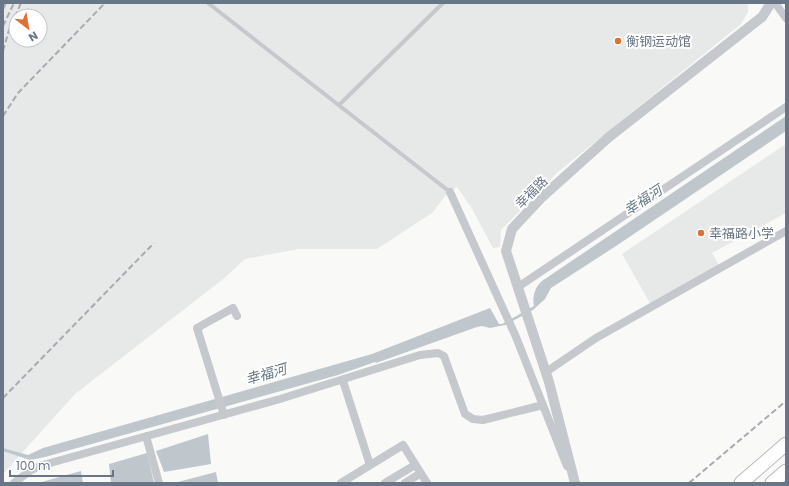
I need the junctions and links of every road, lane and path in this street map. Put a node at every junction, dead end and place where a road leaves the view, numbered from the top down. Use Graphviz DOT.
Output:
graph roads {
  1 [pos="208,3"];
  2 [pos="443,3"];
  3 [pos="771,3"];
  4 [pos="775,3"];
  5 [pos="786,18"];
  6 [pos="339,105"];
  7 [pos="786,107"];
  8 [pos="450,192"];
  9 [pos="786,231"];
  10 [pos="518,287"];
  11 [pos="237,316"];
  12 [pos="546,372"];
  13 [pos="343,381"];
  14 [pos="543,405"];
  15 [pos="224,415"];
  16 [pos="146,436"];
  17 [pos="786,444"];
  18 [pos="415,464"];
  19 [pos="370,465"];
  20 [pos="786,471"];
  21 [pos="421,473"];
  22 [pos="574,482"];
  23 [pos="14,483"];
  24 [pos="159,483"];
  25 [pos="341,483"];
  26 [pos="385,483"];
  27 [pos="405,483"];
  28 [pos="427,483"];
  29 [pos="741,483"];
  30 [pos="772,483"];
  1 -- 6 [label="lane"];
  2 -- 6 [label="lane"];
  3 -- 10 [label="street, 幸福路"];
  4 -- 5 [label="street"];
  6 -- 8 [label="lane"];
  7 -- 10 [label="street"];
  8 -- 14 [label="street"];
  9 -- 12 [label="street"];
  10 -- 12 [label="street, 幸福路"];
  11 -- 15 [label="street"];
  12 -- 22 [label="street, 幸福路"];
  13 -- 14 [label="street"];
  13 -- 15 [label="street"];
  13 -- 19 [label="street"];
  14 -- 22 [label="street"];
  15 -- 16 [label="street"];
  16 -- 23 [label="street"];
  16 -- 24 [label="street"];
  17 -- 29 [label="highway"];
  18 -- 19 [label="street"];
  18 -- 21 [label="street"];
  18 -- 26 [label="street"];
  19 -- 25 [label="street"];
  20 -- 30 [label="highway"];
  21 -- 27 [label="street"];
  21 -- 28 [label="street"];
}
